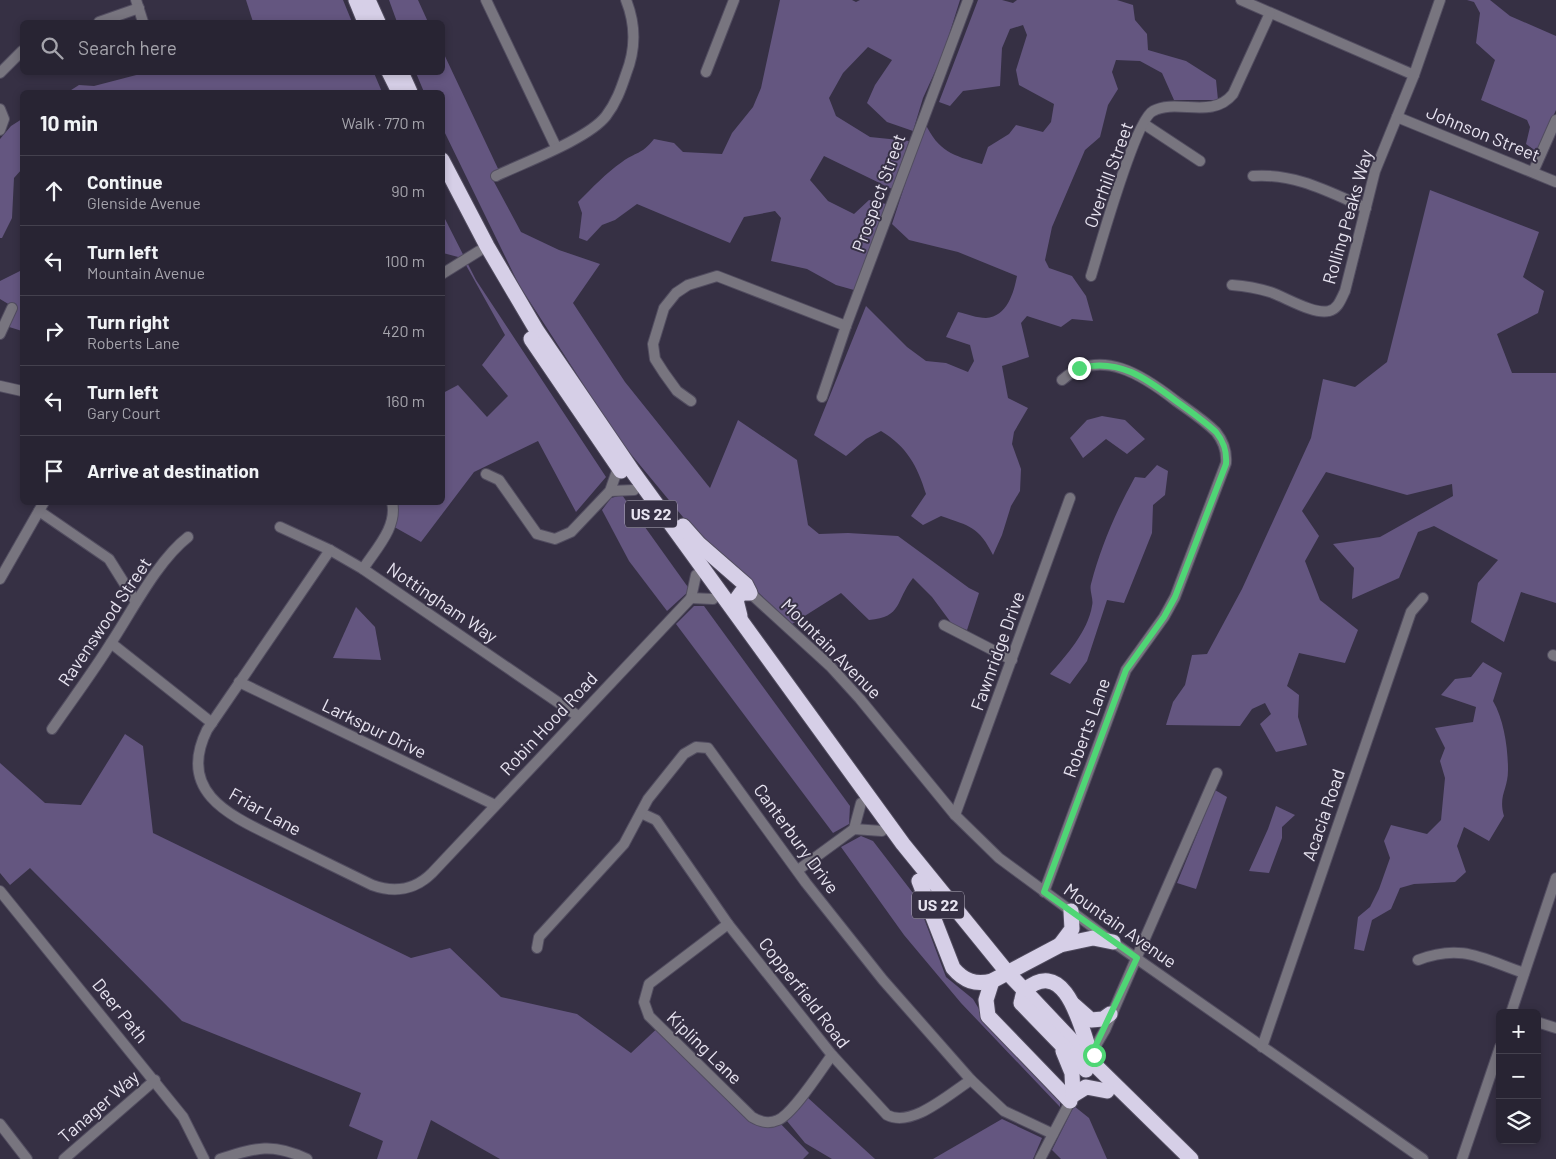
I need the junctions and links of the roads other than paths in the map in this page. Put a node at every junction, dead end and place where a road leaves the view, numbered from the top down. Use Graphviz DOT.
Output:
graph roads {
  1 [pos="356,0"];
  2 [pos="368,0"];
  3 [pos="375,0"];
  4 [pos="486,0"];
  5 [pos="626,0"];
  6 [pos="734,0"];
  7 [pos="968,0"];
  8 [pos="1241,0"];
  9 [pos="1440,0"];
  10 [pos="137,4"];
  11 [pos="1270,13"];
  12 [pos="103,20"];
  13 [pos="143,20"];
  14 [pos="364,20"];
  15 [pos="378,20"];
  16 [pos="379,20"];
  17 [pos="20,53"];
  18 [pos="706,72"];
  19 [pos="0,73"];
  20 [pos="390,75"];
  21 [pos="402,75"];
  22 [pos="1414,75"];
  23 [pos="398,90"];
  24 [pos="409,90"];
  25 [pos="0,109"];
  26 [pos="1398,116"];
  27 [pos="1556,120"];
  28 [pos="1144,124"];
  29 [pos="0,130"];
  30 [pos="556,148"];
  31 [pos="1200,161"];
  32 [pos="445,166"];
  33 [pos="1533,172"];
  34 [pos="496,176"];
  35 [pos="1253,176"];
  36 [pos="1556,182"];
  37 [pos="445,188"];
  38 [pos="1366,208"];
  39 [pos="479,251"];
  40 [pos="445,272"];
  41 [pos="1091,276"];
  42 [pos="1232,285"];
  43 [pos="12,308"];
  44 [pos="846,326"];
  45 [pos="0,334"];
  46 [pos="1062,380"];
  47 [pos="0,386"];
  48 [pos="20,391"];
  49 [pos="822,397"];
  50 [pos="692,401"];
  51 [pos="618,468"];
  52 [pos="633,472"];
  53 [pos="486,474"];
  54 [pos="634,490"];
  55 [pos="610,491"];
  56 [pos="1070,498"];
  57 [pos="392,505"];
  58 [pos="42,507"];
  59 [pos="280,527"];
  60 [pos="188,537"];
  61 [pos="330,550"];
  62 [pos="363,569"];
  63 [pos="696,575"];
  64 [pos="0,579"];
  65 [pos="750,593"];
  66 [pos="691,598"];
  67 [pos="1423,598"];
  68 [pos="713,599"];
  69 [pos="136,602"];
  70 [pos="743,622"];
  71 [pos="944,624"];
  72 [pos="111,644"];
  73 [pos="1012,660"];
  74 [pos="239,682"];
  75 [pos="578,716"];
  76 [pos="212,723"];
  77 [pos="52,728"];
  78 [pos="1217,773"];
  79 [pos="861,803"];
  80 [pos="495,805"];
  81 [pos="641,812"];
  82 [pos="955,815"];
  83 [pos="854,829"];
  84 [pos="882,831"];
  85 [pos="798,870"];
  86 [pos="432,872"];
  87 [pos="1556,878"];
  88 [pos="919,881"];
  89 [pos="0,890"];
  90 [pos="1044,892"];
  91 [pos="1071,911"];
  92 [pos="728,924"];
  93 [pos="1113,942"];
  94 [pos="1060,945"];
  95 [pos="537,948"];
  96 [pos="1137,958"];
  97 [pos="1418,960"];
  98 [pos="1524,973"];
  99 [pos="999,977"];
  100 [pos="1024,999"];
  101 [pos="1073,1004"];
  102 [pos="1512,1009"];
  103 [pos="1110,1014"];
  104 [pos="1541,1023"];
  105 [pos="1556,1028"];
  106 [pos="1061,1045"];
  107 [pos="1262,1047"];
  108 [pos="1498,1054"];
  109 [pos="832,1055"];
  110 [pos="1094,1064"];
  111 [pos="155,1080"];
  112 [pos="971,1080"];
  113 [pos="1107,1091"];
  114 [pos="1072,1098"];
  115 [pos="0,1124"];
  116 [pos="1053,1134"];
  117 [pos="27,1159"];
  118 [pos="64,1159"];
  119 [pos="204,1159"];
  120 [pos="220,1159"];
  121 [pos="307,1159"];
  122 [pos="1040,1159"];
  123 [pos="1177,1159"];
  124 [pos="1191,1159"];
  125 [pos="1423,1159"];
  126 [pos="1462,1159"];
  1 -- 14 [label="highway"];
  2 -- 15 [label="highway"];
  3 -- 16 [label="highway"];
  4 -- 30 [label="street"];
  5 -- 30 [label="street"];
  6 -- 18 [label="street"];
  7 -- 44 [label="street, Prospect Street"];
  8 -- 11 [label="street"];
  9 -- 22 [label="street, Rolling Peaks Way"];
  10 -- 12 [label="street"];
  10 -- 13 [label="street"];
  11 -- 22 [label="street"];
  11 -- 28 [label="street, Overhill Street"];
  17 -- 19 [label="street"];
  20 -- 23 [label="highway"];
  21 -- 24 [label="highway"];
  22 -- 26 [label="street, Rolling Peaks Way"];
  25 -- 29 [label="street"];
  26 -- 33 [label="street, Johnson Street"];
  26 -- 38 [label="street, Rolling Peaks Way"];
  27 -- 33 [label="street"];
  28 -- 31 [label="street"];
  28 -- 41 [label="street, Overhill Street"];
  30 -- 34 [label="street"];
  32 -- 52 [label="highway, US 22"];
  33 -- 36 [label="street, Johnson Street"];
  35 -- 38 [label="street"];
  37 -- 39 [label="highway, US 22"];
  38 -- 42 [label="street, Rolling Peaks Way"];
  39 -- 40 [label="street"];
  39 -- 51 [label="highway, US 22"];
  43 -- 45 [label="street"];
  44 -- 49 [label="street, Prospect Street"];
  44 -- 50 [label="street"];
  46 -- 90 [label="street, Roberts Lane"];
  47 -- 48 [label="street"];
  51 -- 54 [label="highway, US 22"];
  51 -- 55 [label="street"];
  52 -- 65 [label="highway"];
  52 -- 70 [label="highway, US 22"];
  53 -- 55 [label="street"];
  54 -- 55 [label="street"];
  54 -- 63 [label="highway, US 22"];
  56 -- 73 [label="street, Fawnridge Drive"];
  57 -- 62 [label="street"];
  58 -- 64 [label="street"];
  58 -- 69 [label="street"];
  59 -- 61 [label="street, Nottingham Way"];
  60 -- 69 [label="street, Ravenswood Street"];
  61 -- 62 [label="street, Nottingham Way"];
  61 -- 74 [label="street, Friar Lane"];
  62 -- 75 [label="street, Nottingham Way"];
  63 -- 66 [label="street"];
  63 -- 68 [label="highway, US 22"];
  65 -- 70 [label="highway"];
  65 -- 82 [label="street, Mountain Avenue"];
  66 -- 68 [label="street"];
  66 -- 75 [label="street, Robin Hood Road"];
  67 -- 107 [label="street, Acacia Road"];
  68 -- 79 [label="highway, US 22"];
  69 -- 72 [label="street, Ravenswood Street"];
  70 -- 99 [label="highway, US 22"];
  71 -- 73 [label="street"];
  72 -- 76 [label="street"];
  72 -- 77 [label="street, Ravenswood Street"];
  73 -- 82 [label="street, Fawnridge Drive"];
  74 -- 76 [label="street, Friar Lane"];
  74 -- 80 [label="street, Larkspur Drive"];
  75 -- 80 [label="street, Robin Hood Road"];
  76 -- 86 [label="street, Friar Lane"];
  78 -- 96 [label="street"];
  79 -- 83 [label="street"];
  79 -- 84 [label="highway, US 22"];
  80 -- 86 [label="street, Robin Hood Road"];
  81 -- 85 [label="street, Canterbury Drive"];
  81 -- 92 [label="street, Copperfield Road"];
  81 -- 95 [label="street, Canterbury Drive"];
  82 -- 90 [label="street, Mountain Avenue"];
  83 -- 84 [label="street"];
  83 -- 85 [label="street"];
  84 -- 88 [label="highway, US 22"];
  85 -- 112 [label="street, Canterbury Drive"];
  87 -- 98 [label="street"];
  88 -- 99 [label="highway, US 22"];
  88 -- 99 [label="highway"];
  89 -- 111 [label="street, Deer Path"];
  90 -- 91 [label="street, Mountain Avenue"];
  91 -- 93 [label="street, Mountain Avenue"];
  91 -- 94 [label="highway"];
  92 -- 109 [label="street, Copperfield Road"];
  92 -- 109 [label="street, Kipling Lane"];
  93 -- 94 [label="highway"];
  93 -- 96 [label="street, Mountain Avenue"];
  94 -- 99 [label="highway"];
  96 -- 103 [label="street"];
  96 -- 107 [label="street, Mountain Avenue"];
  97 -- 98 [label="street"];
  98 -- 102 [label="street"];
  99 -- 100 [label="highway, US 22"];
  99 -- 114 [label="highway"];
  100 -- 101 [label="highway"];
  100 -- 106 [label="highway, US 22"];
  100 -- 110 [label="highway, US 22"];
  101 -- 103 [label="highway"];
  101 -- 110 [label="highway"];
  103 -- 110 [label="street"];
  104 -- 105 [label="street"];
  106 -- 113 [label="highway, US 22"];
  106 -- 114 [label="highway"];
  107 -- 125 [label="street, Mountain Avenue"];
  108 -- 126 [label="street"];
  109 -- 112 [label="street, Copperfield Road"];
  110 -- 124 [label="highway, US 22"];
  111 -- 118 [label="street, Tanager Way"];
  111 -- 119 [label="street, Deer Path"];
  112 -- 116 [label="street, Canterbury Drive"];
  113 -- 114 [label="highway"];
  113 -- 123 [label="highway, US 22"];
  114 -- 116 [label="street"];
  115 -- 117 [label="street"];
  116 -- 122 [label="street"];
  120 -- 121 [label="street"];
}
